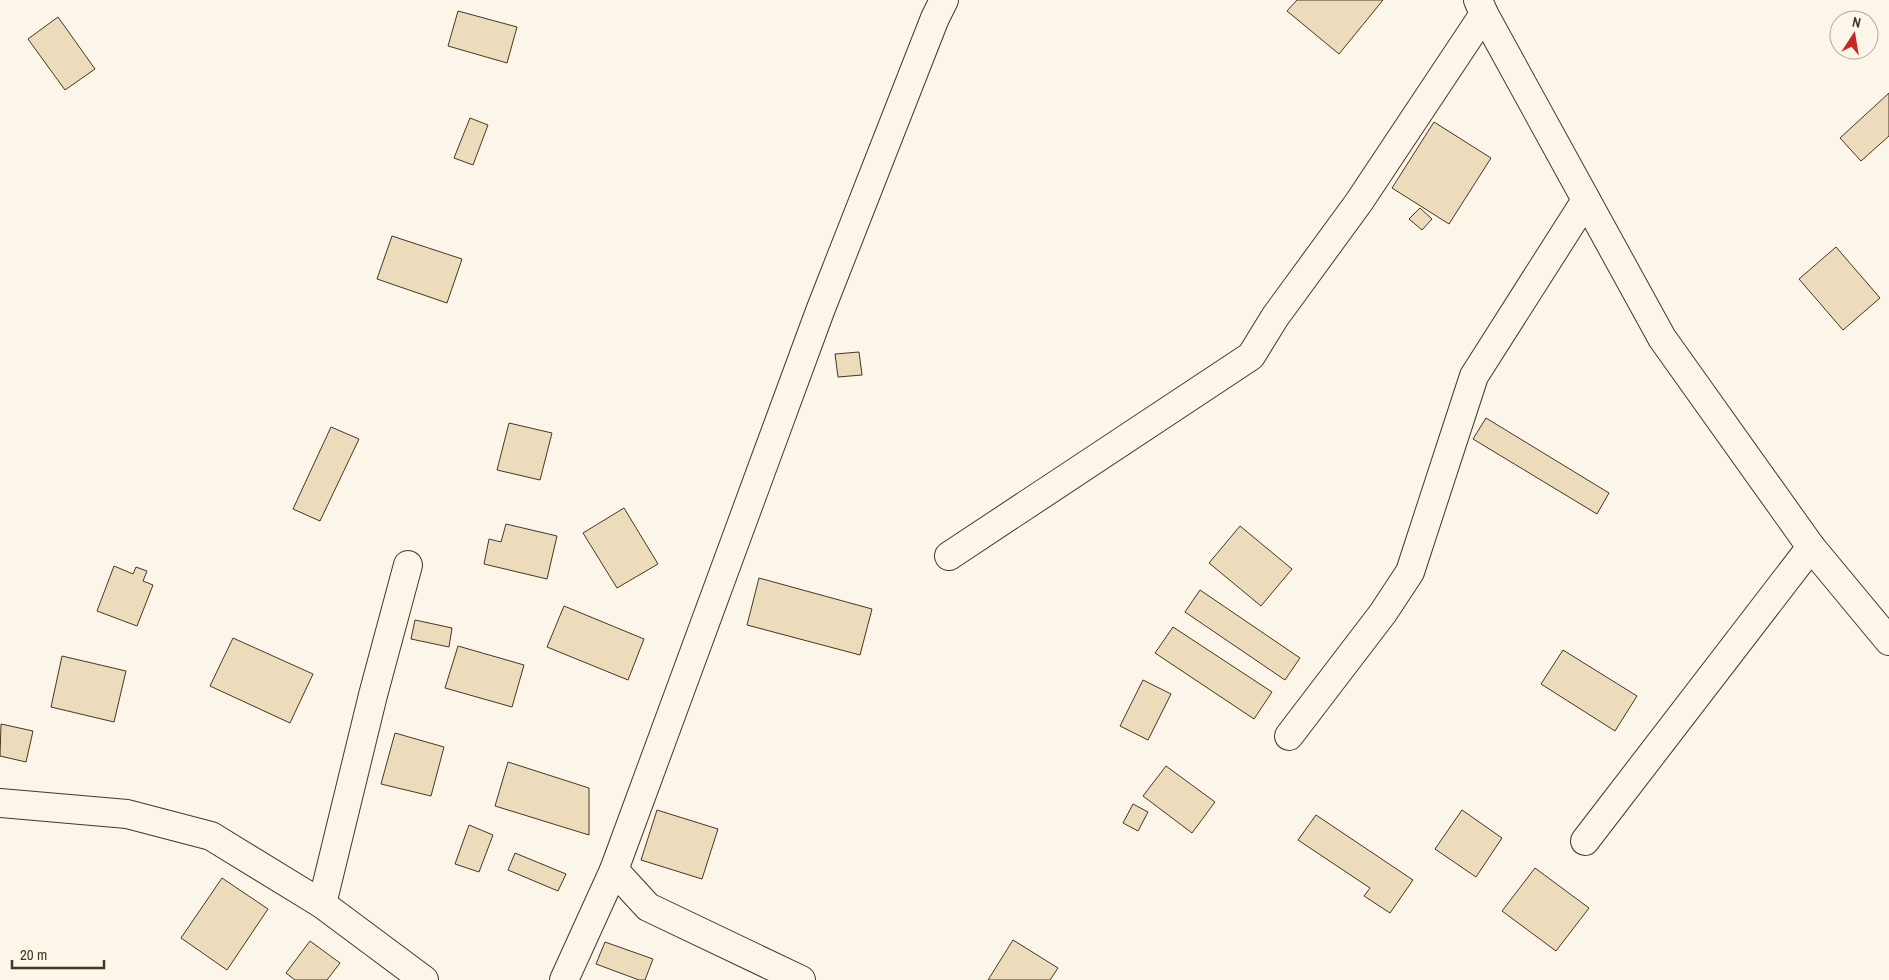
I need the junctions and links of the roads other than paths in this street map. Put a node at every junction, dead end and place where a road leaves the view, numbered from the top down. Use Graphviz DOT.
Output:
graph roads {
  1 [pos="944,0"];
  2 [pos="1481,7"];
  3 [pos="1586,200"];
  4 [pos="1811,548"];
  5 [pos="949,556"];
  6 [pos="408,565"];
  7 [pos="1889,641"];
  8 [pos="1289,736"];
  9 [pos="0,803"];
  10 [pos="1585,841"];
  11 [pos="614,870"];
  12 [pos="322,904"];
  13 [pos="424,980"];
  14 [pos="564,980"];
  15 [pos="801,980"];
  1 -- 11 [label="street"];
  2 -- 3 [label="street"];
  2 -- 5 [label="street"];
  3 -- 4 [label="street"];
  3 -- 8 [label="street"];
  4 -- 7 [label="street"];
  4 -- 10 [label="street"];
  6 -- 12 [label="street"];
  9 -- 12 [label="street"];
  11 -- 14 [label="street"];
  11 -- 15 [label="street"];
  12 -- 13 [label="street"];
}
